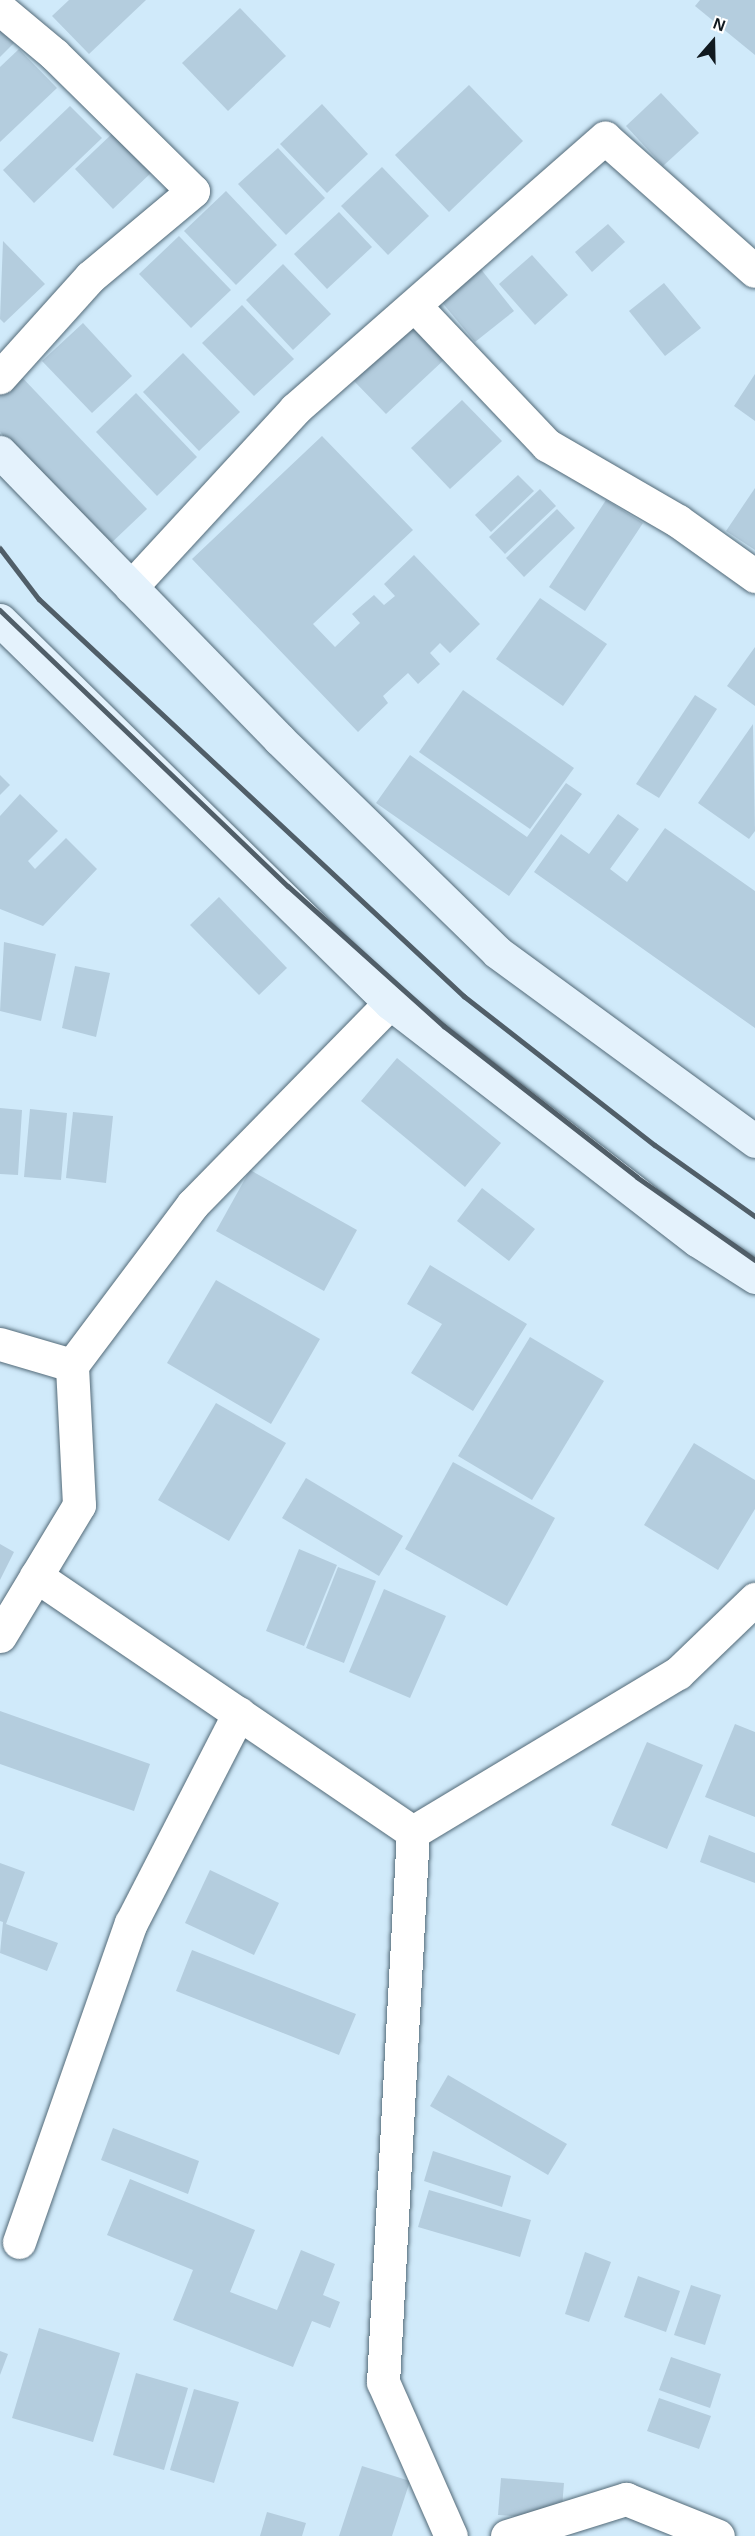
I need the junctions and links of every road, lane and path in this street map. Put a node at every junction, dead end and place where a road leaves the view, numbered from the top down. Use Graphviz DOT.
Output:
graph roads {
  1 [pos="0,9"];
  2 [pos="755,272"];
  3 [pos="415,306"];
  4 [pos="0,377"];
  5 [pos="0,452"];
  6 [pos="755,576"];
  7 [pos="131,587"];
  8 [pos="0,620"];
  9 [pos="390,1003"];
  10 [pos="755,1141"];
  11 [pos="755,1277"];
  12 [pos="0,1344"];
  13 [pos="72,1365"];
  14 [pos="36,1576"];
  15 [pos="755,1599"];
  16 [pos="0,1636"];
  17 [pos="239,1713"];
  18 [pos="413,1832"];
  19 [pos="19,2242"];
  20 [pos="451,2536"];
  21 [pos="507,2536"];
  22 [pos="718,2536"];
  1 -- 4 [label="street"];
  2 -- 3 [label="street"];
  3 -- 6 [label="street"];
  3 -- 7 [label="street"];
  5 -- 7 [label="main road"];
  7 -- 10 [label="main road"];
  8 -- 9 [label="main road"];
  9 -- 11 [label="main road"];
  9 -- 13 [label="street"];
  12 -- 13 [label="street"];
  13 -- 14 [label="street"];
  14 -- 16 [label="street"];
  14 -- 17 [label="street"];
  15 -- 18 [label="street"];
  17 -- 18 [label="street"];
  17 -- 19 [label="street"];
  18 -- 20 [label="street"];
  21 -- 22 [label="street"];
}
